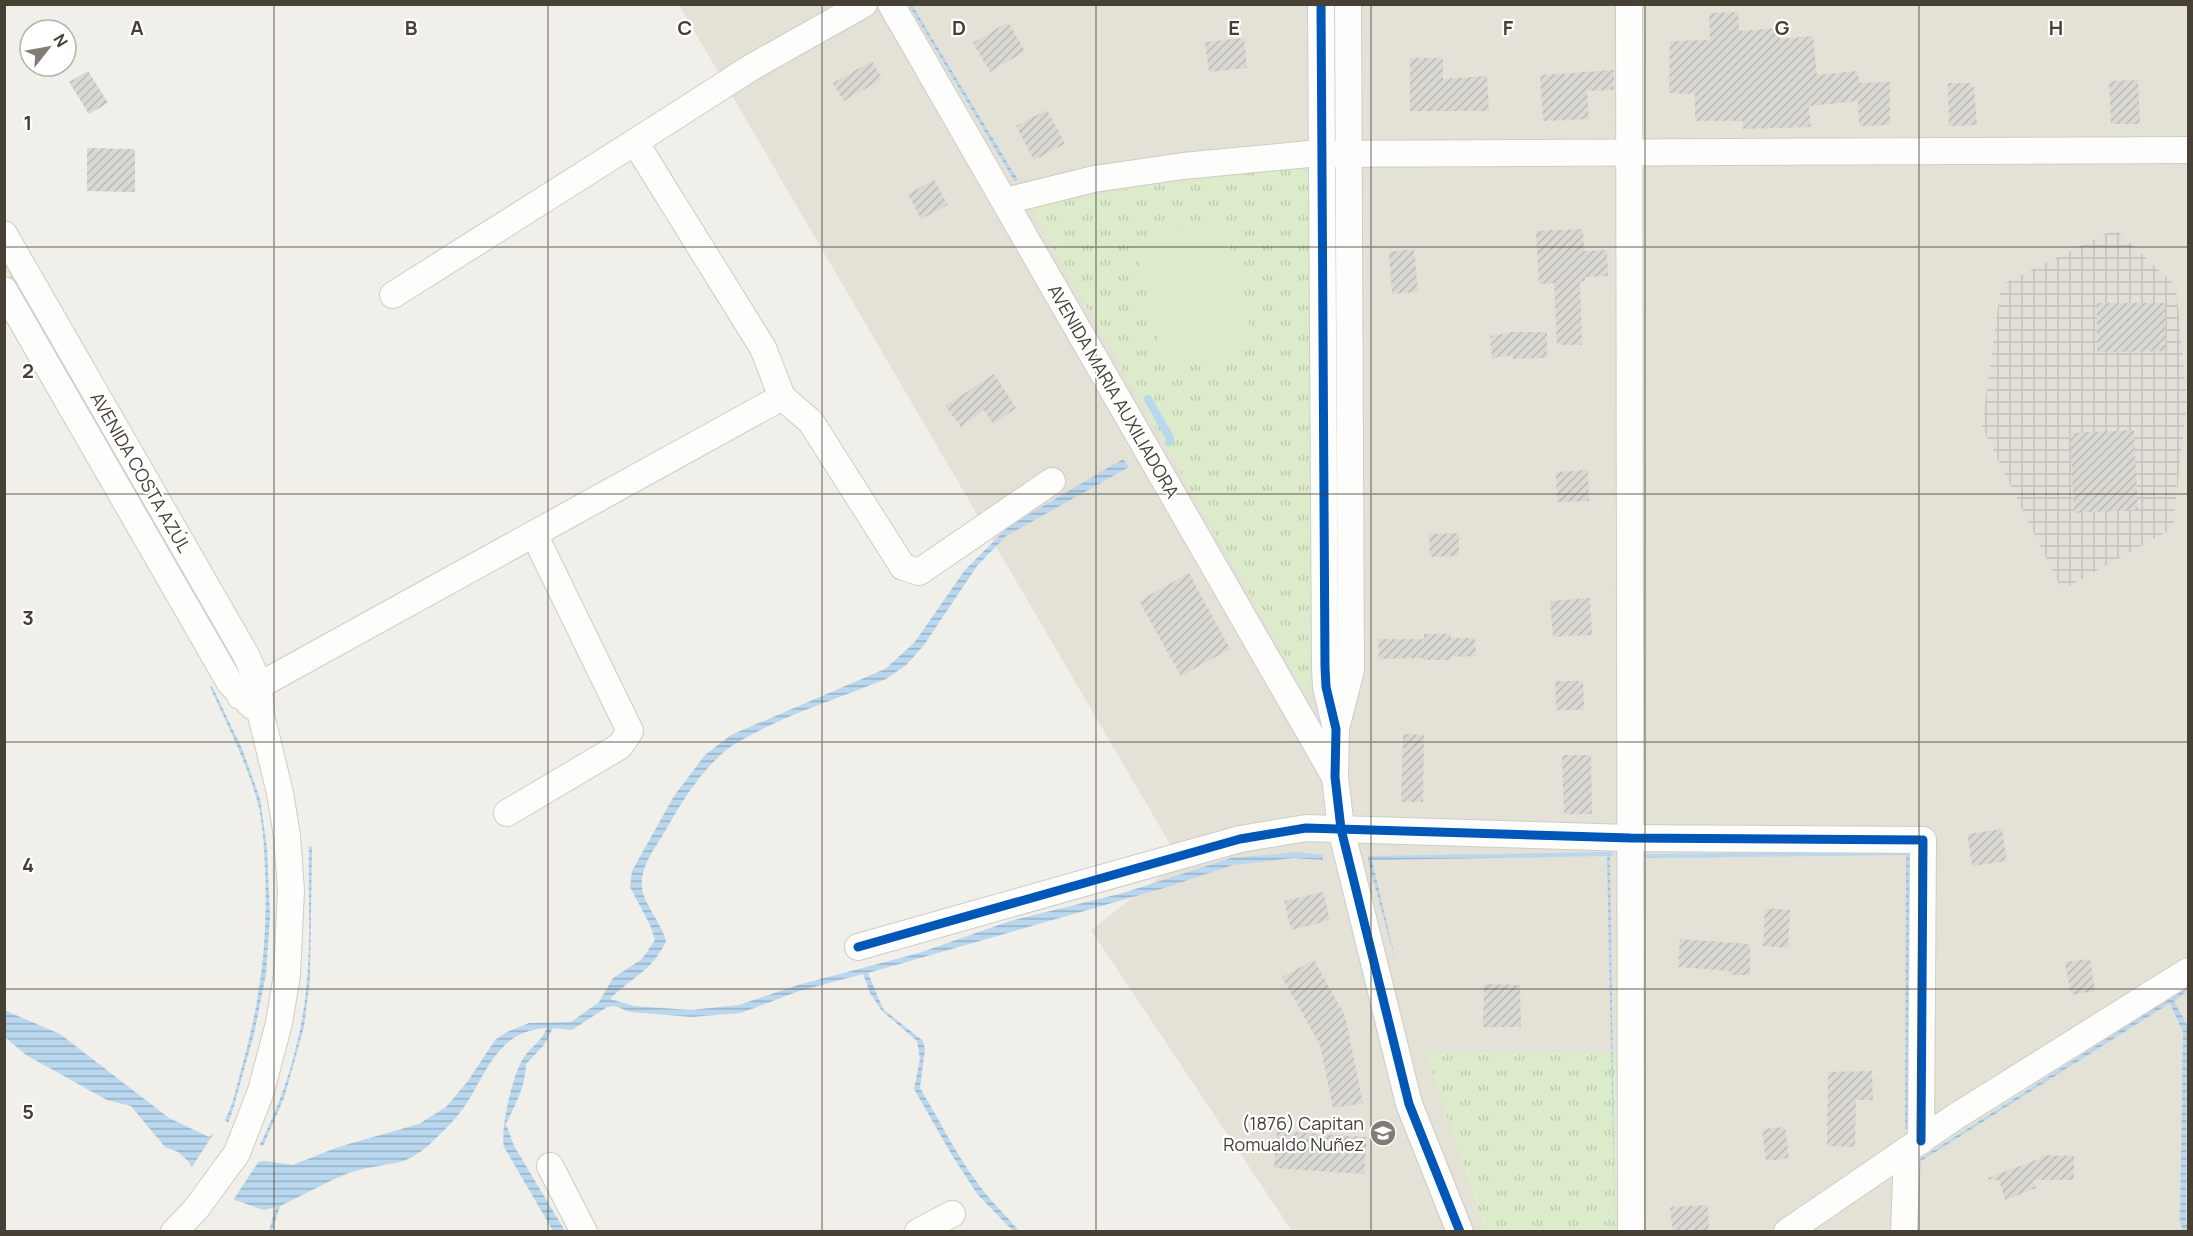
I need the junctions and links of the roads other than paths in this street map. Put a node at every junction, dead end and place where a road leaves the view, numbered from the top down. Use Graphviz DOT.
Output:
graph roads {
  1 [pos="864,4"];
  2 [pos="891,4"];
  3 [pos="1322,4"];
  4 [pos="1348,4"];
  5 [pos="1629,4"];
  6 [pos="635,142"];
  7 [pos="2188,150"];
  8 [pos="1629,153"];
  9 [pos="1322,154"];
  10 [pos="1348,154"];
  11 [pos="1005,201"];
  12 [pos="4,234"];
  13 [pos="4,290"];
  14 [pos="393,295"];
  15 [pos="782,397"];
  16 [pos="1053,481"];
  17 [pos="534,534"];
  18 [pos="250,691"];
  19 [pos="1336,729"];
  20 [pos="1335,777"];
  21 [pos="507,813"];
  22 [pos="1341,829"];
  23 [pos="1630,838"];
  24 [pos="858,947"];
  25 [pos="2188,971"];
  26 [pos="1914,1147"];
  27 [pos="550,1166"];
  28 [pos="952,1214"];
  29 [pos="174,1232"];
  30 [pos="584,1232"];
  31 [pos="918,1232"];
  32 [pos="1460,1232"];
  33 [pos="1631,1232"];
  34 [pos="1787,1232"];
  35 [pos="1904,1232"];
  1 -- 6 [label="street"];
  2 -- 11 [label="street, AVENIDA MARIA AUXILIADORA"];
  3 -- 9 [label="street"];
  4 -- 10 [label="street"];
  5 -- 8 [label="street"];
  6 -- 14 [label="street"];
  6 -- 15 [label="street"];
  7 -- 8 [label="street"];
  8 -- 10 [label="street"];
  8 -- 23 [label="street"];
  9 -- 10 [label="street"];
  9 -- 11 [label="street"];
  9 -- 19 [label="street"];
  10 -- 19 [label="street"];
  11 -- 20 [label="street, AVENIDA MARIA AUXILIADORA"];
  12 -- 18 [label="street, AVENIDA COSTA AZÚL"];
  13 -- 18 [label="street, AVENIDA COSTA AZÚL"];
  15 -- 16 [label="street"];
  15 -- 17 [label="street"];
  17 -- 18 [label="street"];
  17 -- 21 [label="street"];
  18 -- 29 [label="street, AVENIDA COSTA AZÚL"];
  19 -- 20 [label="street"];
  20 -- 22 [label="street"];
  22 -- 23 [label="street"];
  22 -- 24 [label="street"];
  22 -- 32 [label="street"];
  23 -- 26 [label="street"];
  23 -- 33 [label="street"];
  25 -- 26 [label="street"];
  26 -- 34 [label="street"];
  26 -- 35 [label="street"];
  27 -- 30 [label="street"];
  28 -- 31 [label="street"];
}
